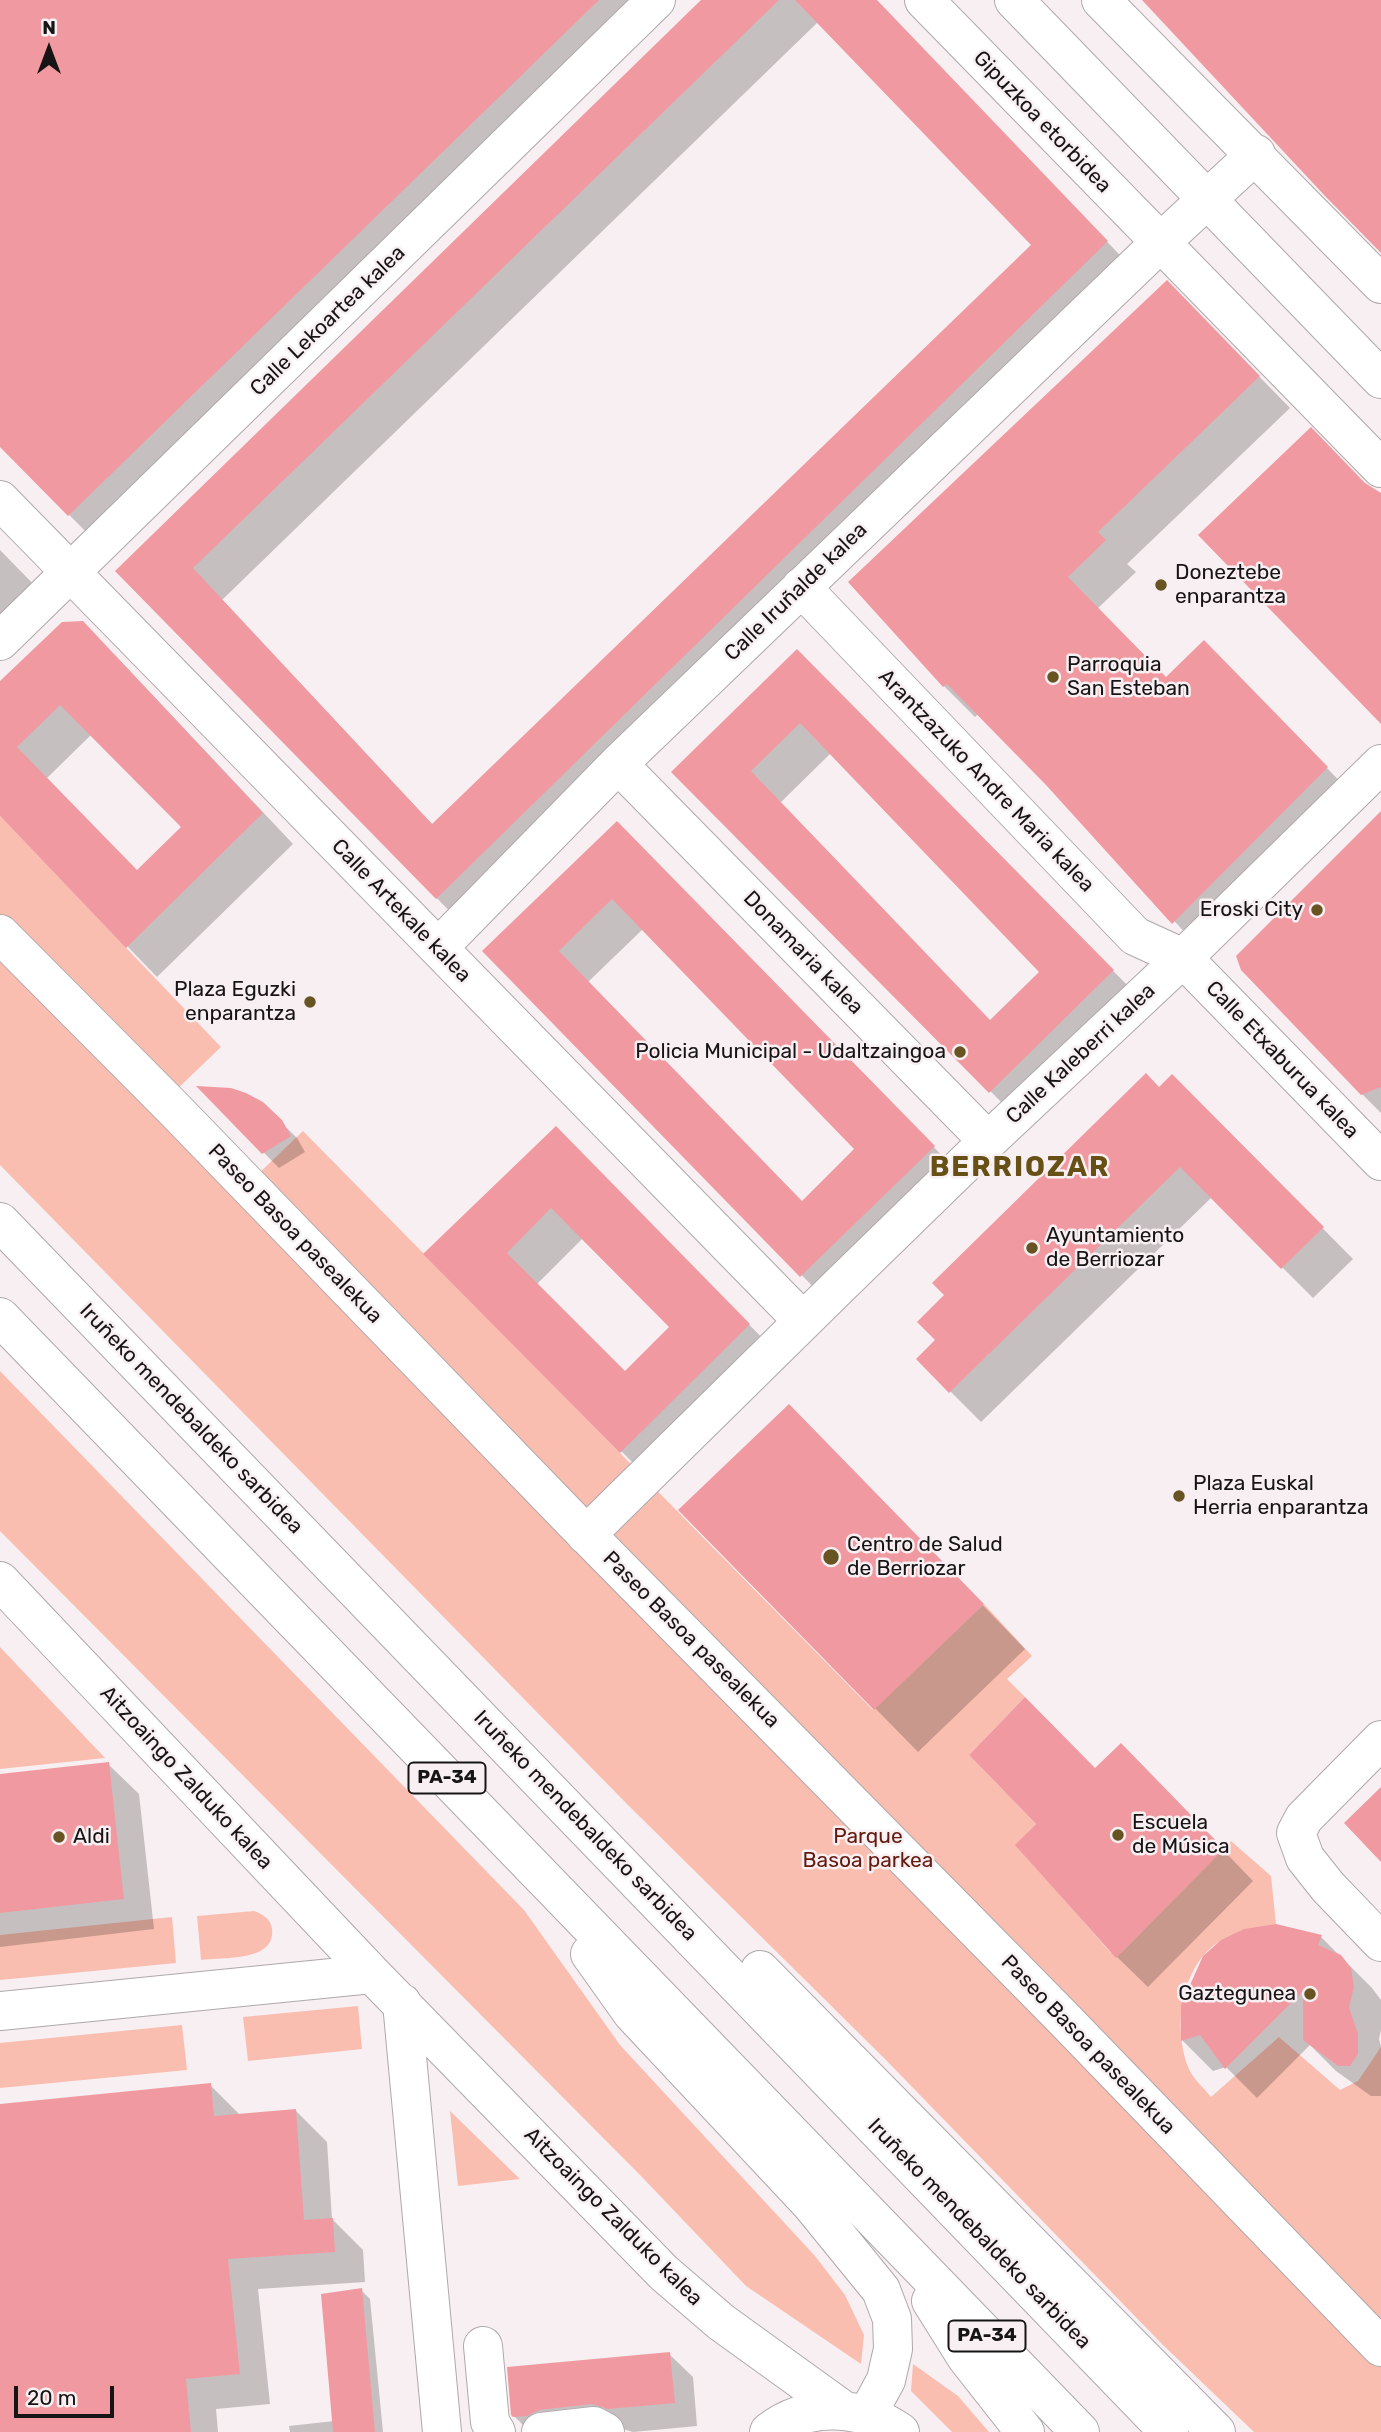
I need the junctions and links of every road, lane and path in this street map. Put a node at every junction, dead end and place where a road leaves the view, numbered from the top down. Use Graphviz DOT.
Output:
graph roads {
  1 [pos="656,0"];
  2 [pos="924,0"];
  3 [pos="1014,0"];
  4 [pos="1101,0"];
  5 [pos="1256,154"];
  6 [pos="1208,200"];
  7 [pos="1160,243"];
  8 [pos="1381,284"];
  9 [pos="1381,379"];
  10 [pos="1381,468"];
  11 [pos="0,500"];
  12 [pos="71,572"];
  13 [pos="801,587"];
  14 [pos="0,640"];
  15 [pos="618,764"];
  16 [pos="1381,764"];
  17 [pos="0,934"];
  18 [pos="438,948"];
  19 [pos="1183,958"];
  20 [pos="988,1141"];
  21 [pos="1381,1161"];
  22 [pos="0,1222"];
  23 [pos="0,1318"];
  24 [pos="803,1321"];
  25 [pos="586,1535"];
  26 [pos="0,1581"];
  27 [pos="354,1587"];
  28 [pos="1381,1740"];
  29 [pos="513,1847"];
  30 [pos="1381,1942"];
  31 [pos="372,1974"];
  32 [pos="402,2003"];
  33 [pos="0,2011"];
  34 [pos="894,2239"];
  35 [pos="483,2346"];
  36 [pos="1381,2347"];
  37 [pos="870,2419"];
  38 [pos="442,2432"];
  39 [pos="496,2432"];
  40 [pos="541,2432"];
  41 [pos="605,2432"];
  42 [pos="769,2432"];
  43 [pos="1025,2432"];
  44 [pos="1080,2432"];
  45 [pos="1169,2432"];
  46 [pos="1216,2432"];
  1 -- 12 [label="main road, Calle Lekoartea kalea"];
  2 -- 7 [label="main road, Gipuzkoa etorbidea"];
  3 -- 6 [label="main road"];
  4 -- 5 [label="main road"];
  5 -- 6 [label="main road"];
  5 -- 8 [label="main road"];
  6 -- 7 [label="main road"];
  6 -- 9 [label="main road"];
  7 -- 10 [label="main road, Gipuzkoa etorbidea"];
  7 -- 13 [label="main road, Calle Iruñalde kalea"];
  11 -- 12 [label="main road, Calle Artekale kalea"];
  12 -- 14 [label="main road, Calle Lekoartea kalea"];
  12 -- 18 [label="main road, Calle Artekale kalea"];
  13 -- 15 [label="main road, Calle Iruñalde kalea"];
  13 -- 19 [label="main road, Arantzazuko Andre Maria kalea"];
  15 -- 18 [label="main road, Calle Iruñalde kalea"];
  15 -- 20 [label="main road, Donamaria kalea"];
  16 -- 19 [label="main road, Calle Kaleberri kalea"];
  17 -- 25 [label="main road, Paseo Basoa pasealekua"];
  18 -- 24 [label="main road, Calle Artekale kalea"];
  19 -- 20 [label="main road, Calle Kaleberri kalea"];
  19 -- 21 [label="main road, Calle Etxaburua kalea"];
  20 -- 24 [label="main road, Calle Kaleberri kalea"];
  22 -- 27 [label="main road, Iruñeko mendebaldeko sarbidea / PA-34"];
  23 -- 29 [label="main road, PA-34"];
  24 -- 25 [label="main road, Calle Kaleberri kalea"];
  25 -- 36 [label="main road, Paseo Basoa pasealekua"];
  26 -- 31 [label="main road, Aitzoaingo Zalduko kalea"];
  27 -- 45 [label="main road, Iruñeko mendebaldeko sarbidea / PA-34"];
  27 -- 46 [label="main road"];
  28 -- 30 [label="main road"];
  29 -- 34 [label="main road, PA-34"];
  29 -- 37 [label="main road"];
  31 -- 32 [label="main road, Aitzoaingo Zalduko kalea"];
  31 -- 33 [label="main road"];
  32 -- 37 [label="main road, Aitzoaingo Zalduko kalea"];
  32 -- 38 [label="main road"];
  34 -- 43 [label="main road"];
  34 -- 44 [label="main road, PA-34"];
  35 -- 39 [label="main road"];
  37 -- 42 [label="main road"];
  40 -- 41 [label="main road"];
}
